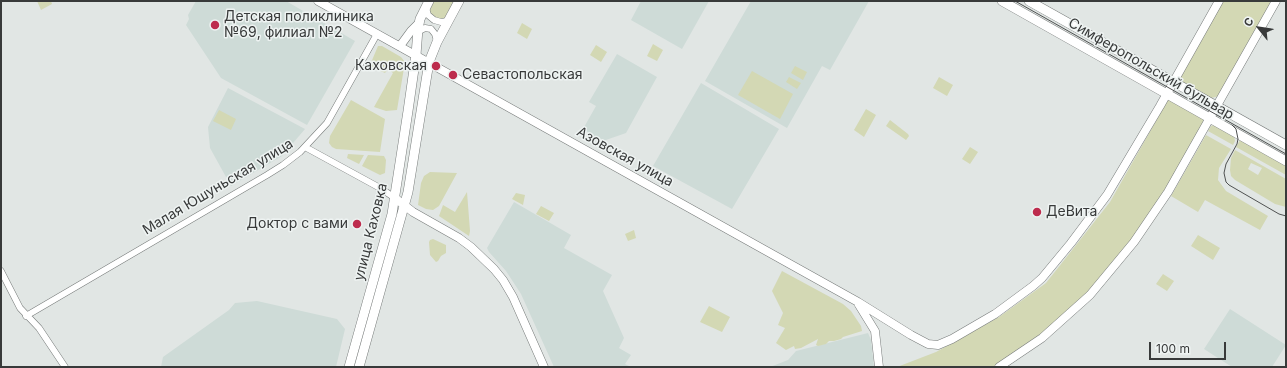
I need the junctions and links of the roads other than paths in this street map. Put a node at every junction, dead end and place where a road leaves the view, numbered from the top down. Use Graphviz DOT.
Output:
graph roads {
  1 [pos="318,1"];
  2 [pos="459,1"];
  3 [pos="1002,1"];
  4 [pos="1029,1"];
  5 [pos="1219,1"];
  6 [pos="1276,1"];
  7 [pos="428,5"];
  8 [pos="448,21"];
  9 [pos="419,23"];
  10 [pos="417,33"];
  11 [pos="377,34"];
  12 [pos="437,42"];
  13 [pos="400,46"];
  14 [pos="416,55"];
  15 [pos="429,62"];
  16 [pos="1173,82"];
  17 [pos="1167,94"];
  18 [pos="1216,106"];
  19 [pos="1209,118"];
  20 [pos="1286,145"];
  21 [pos="305,147"];
  22 [pos="1286,161"];
  23 [pos="395,198"];
  24 [pos="404,206"];
  25 [pos="1,271"];
  26 [pos="858,302"];
  27 [pos="26,316"];
  28 [pos="892,324"];
  29 [pos="875,331"];
  30 [pos="65,367"];
  31 [pos="349,367"];
  32 [pos="359,367"];
  33 [pos="544,367"];
  34 [pos="879,367"];
  35 [pos="999,367"];
  1 -- 11 [label="street, Азовская улица"];
  2 -- 8 [label="main road, улица Каховка"];
  3 -- 17 [label="main road, Симферопольский бульвар"];
  4 -- 16 [label="main road, Симферопольский бульвар"];
  5 -- 16 [label="street, Азовская улица"];
  6 -- 18 [label="street"];
  7 -- 8 [label="street"];
  7 -- 9 [label="main road, улица Каховка"];
  8 -- 12 [label="main road, улица Каховка"];
  9 -- 10 [label="main road, улица Каховка"];
  9 -- 13 [label="street"];
  10 -- 12 [label="street"];
  10 -- 14 [label="main road, улица Каховка"];
  11 -- 13 [label="street, Азовская улица"];
  11 -- 21 [label="street, Малая Юшуньская улица"];
  12 -- 15 [label="main road, улица Каховка"];
  13 -- 14 [label="street, Азовская улица"];
  14 -- 15 [label="street, Азовская улица"];
  14 -- 23 [label="main road, улица Каховка"];
  15 -- 24 [label="main road, улица Каховка"];
  15 -- 26 [label="street, Азовская улица"];
  16 -- 17 [label="street, Азовская улица"];
  16 -- 18 [label="main road, Симферопольский бульвар"];
  17 -- 19 [label="main road, Симферопольский бульвар"];
  17 -- 28 [label="street, Азовская улица"];
  18 -- 19 [label="street"];
  18 -- 20 [label="main road, Симферопольский бульвар"];
  19 -- 22 [label="main road, Симферопольский бульвар"];
  19 -- 35 [label="street"];
  21 -- 23 [label="street"];
  21 -- 27 [label="street, Малая Юшуньская улица"];
  23 -- 24 [label="street"];
  23 -- 31 [label="main road, улица Каховка"];
  24 -- 32 [label="main road, улица Каховка"];
  24 -- 33 [label="street"];
  25 -- 27 [label="street"];
  26 -- 28 [label="street, Азовская улица"];
  26 -- 29 [label="street"];
  27 -- 30 [label="street"];
  28 -- 29 [label="street"];
  29 -- 34 [label="street"];
}
